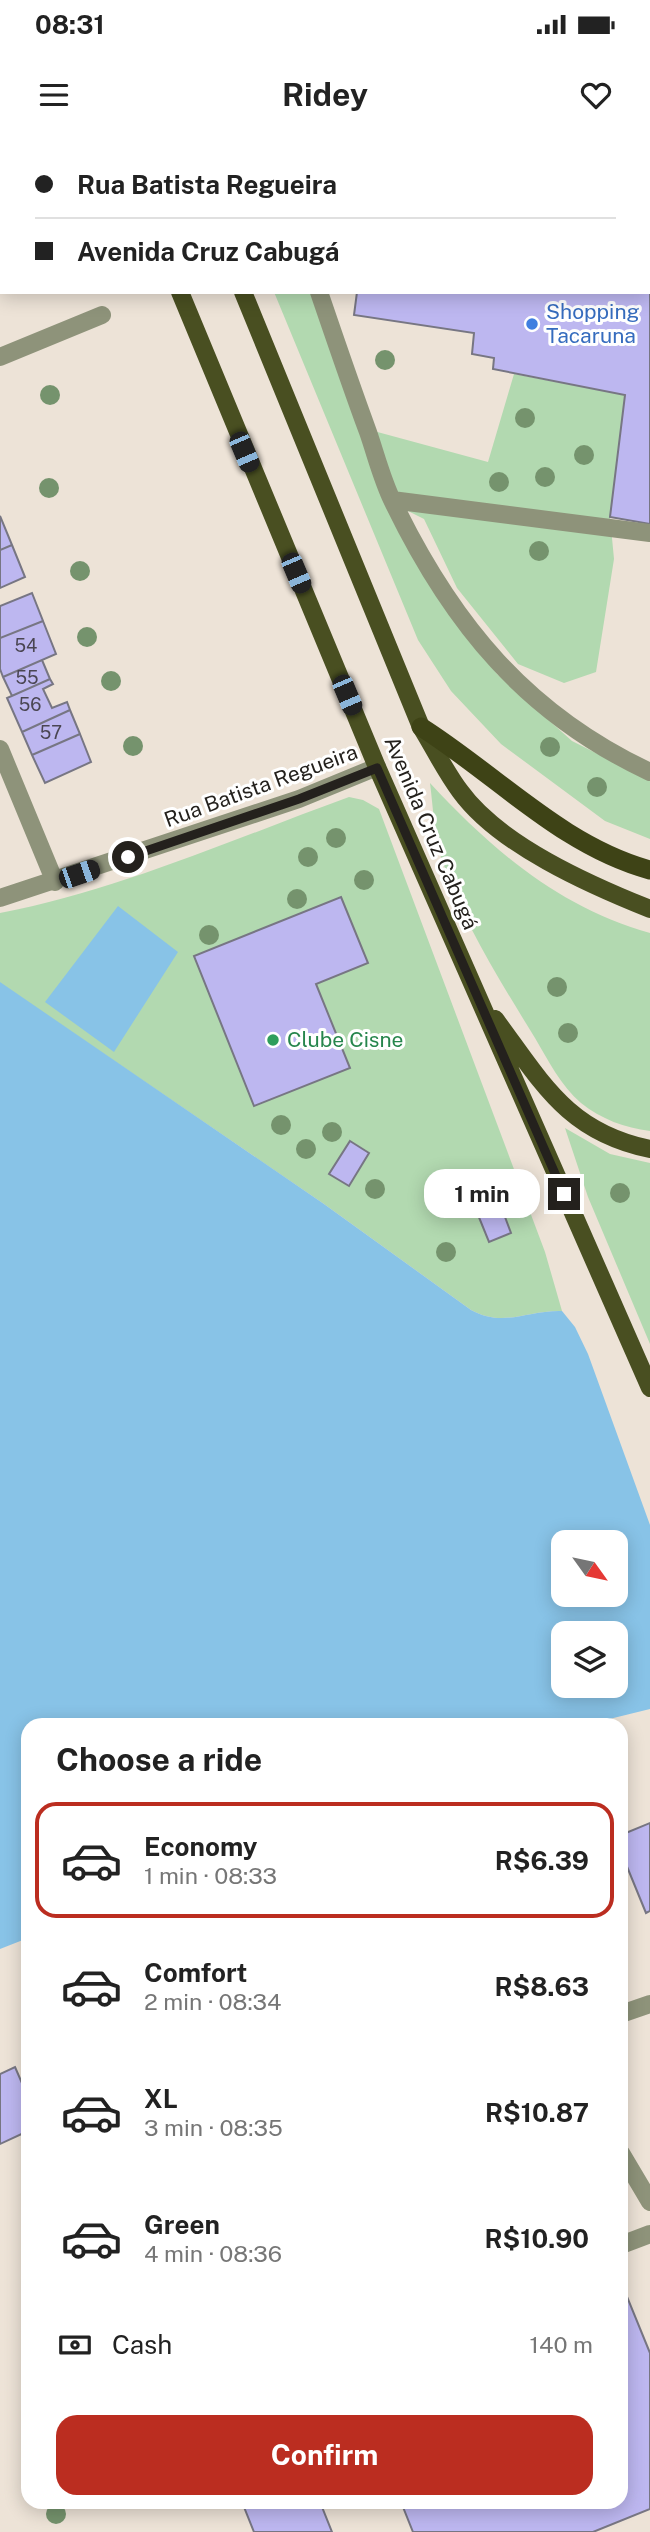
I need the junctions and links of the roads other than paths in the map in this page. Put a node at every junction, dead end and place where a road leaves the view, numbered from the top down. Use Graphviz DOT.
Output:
graph roads {
  1 [pos="181,294"];
  2 [pos="244,294"];
  3 [pos="320,294"];
  4 [pos="102,315"];
  5 [pos="0,357"];
  6 [pos="392,500"];
  7 [pos="650,533"];
  8 [pos="421,727"];
  9 [pos="0,749"];
  10 [pos="377,768"];
  11 [pos="650,772"];
  12 [pos="650,870"];
  13 [pos="55,882"];
  14 [pos="0,898"];
  15 [pos="650,909"];
  16 [pos="477,994"];
  17 [pos="650,1149"];
  18 [pos="650,1388"];
  19 [pos="650,2004"];
  20 [pos="628,2012"];
  21 [pos="628,2165"];
  22 [pos="650,2202"];
  23 [pos="650,2234"];
  24 [pos="628,2242"];
  1 -- 10 [label="main road, Avenida Cruz Cabugá"];
  2 -- 8 [label="main road, Avenida Cruz Cabugá"];
  3 -- 6 [label="street"];
  4 -- 5 [label="street"];
  6 -- 7 [label="street"];
  6 -- 11 [label="street"];
  8 -- 12 [label="highway"];
  8 -- 15 [label="main road, Avenida Cruz Cabugá"];
  9 -- 13 [label="street"];
  10 -- 13 [label="street, Rua Batista Regueira"];
  10 -- 16 [label="main road, Avenida Cruz Cabugá"];
  13 -- 14 [label="street, Rua Batista Regueira"];
  16 -- 17 [label="main road"];
  16 -- 18 [label="main road, Avenida Cruz Cabugá"];
  19 -- 20 [label="street"];
  21 -- 22 [label="street"];
  23 -- 24 [label="street"];
}
